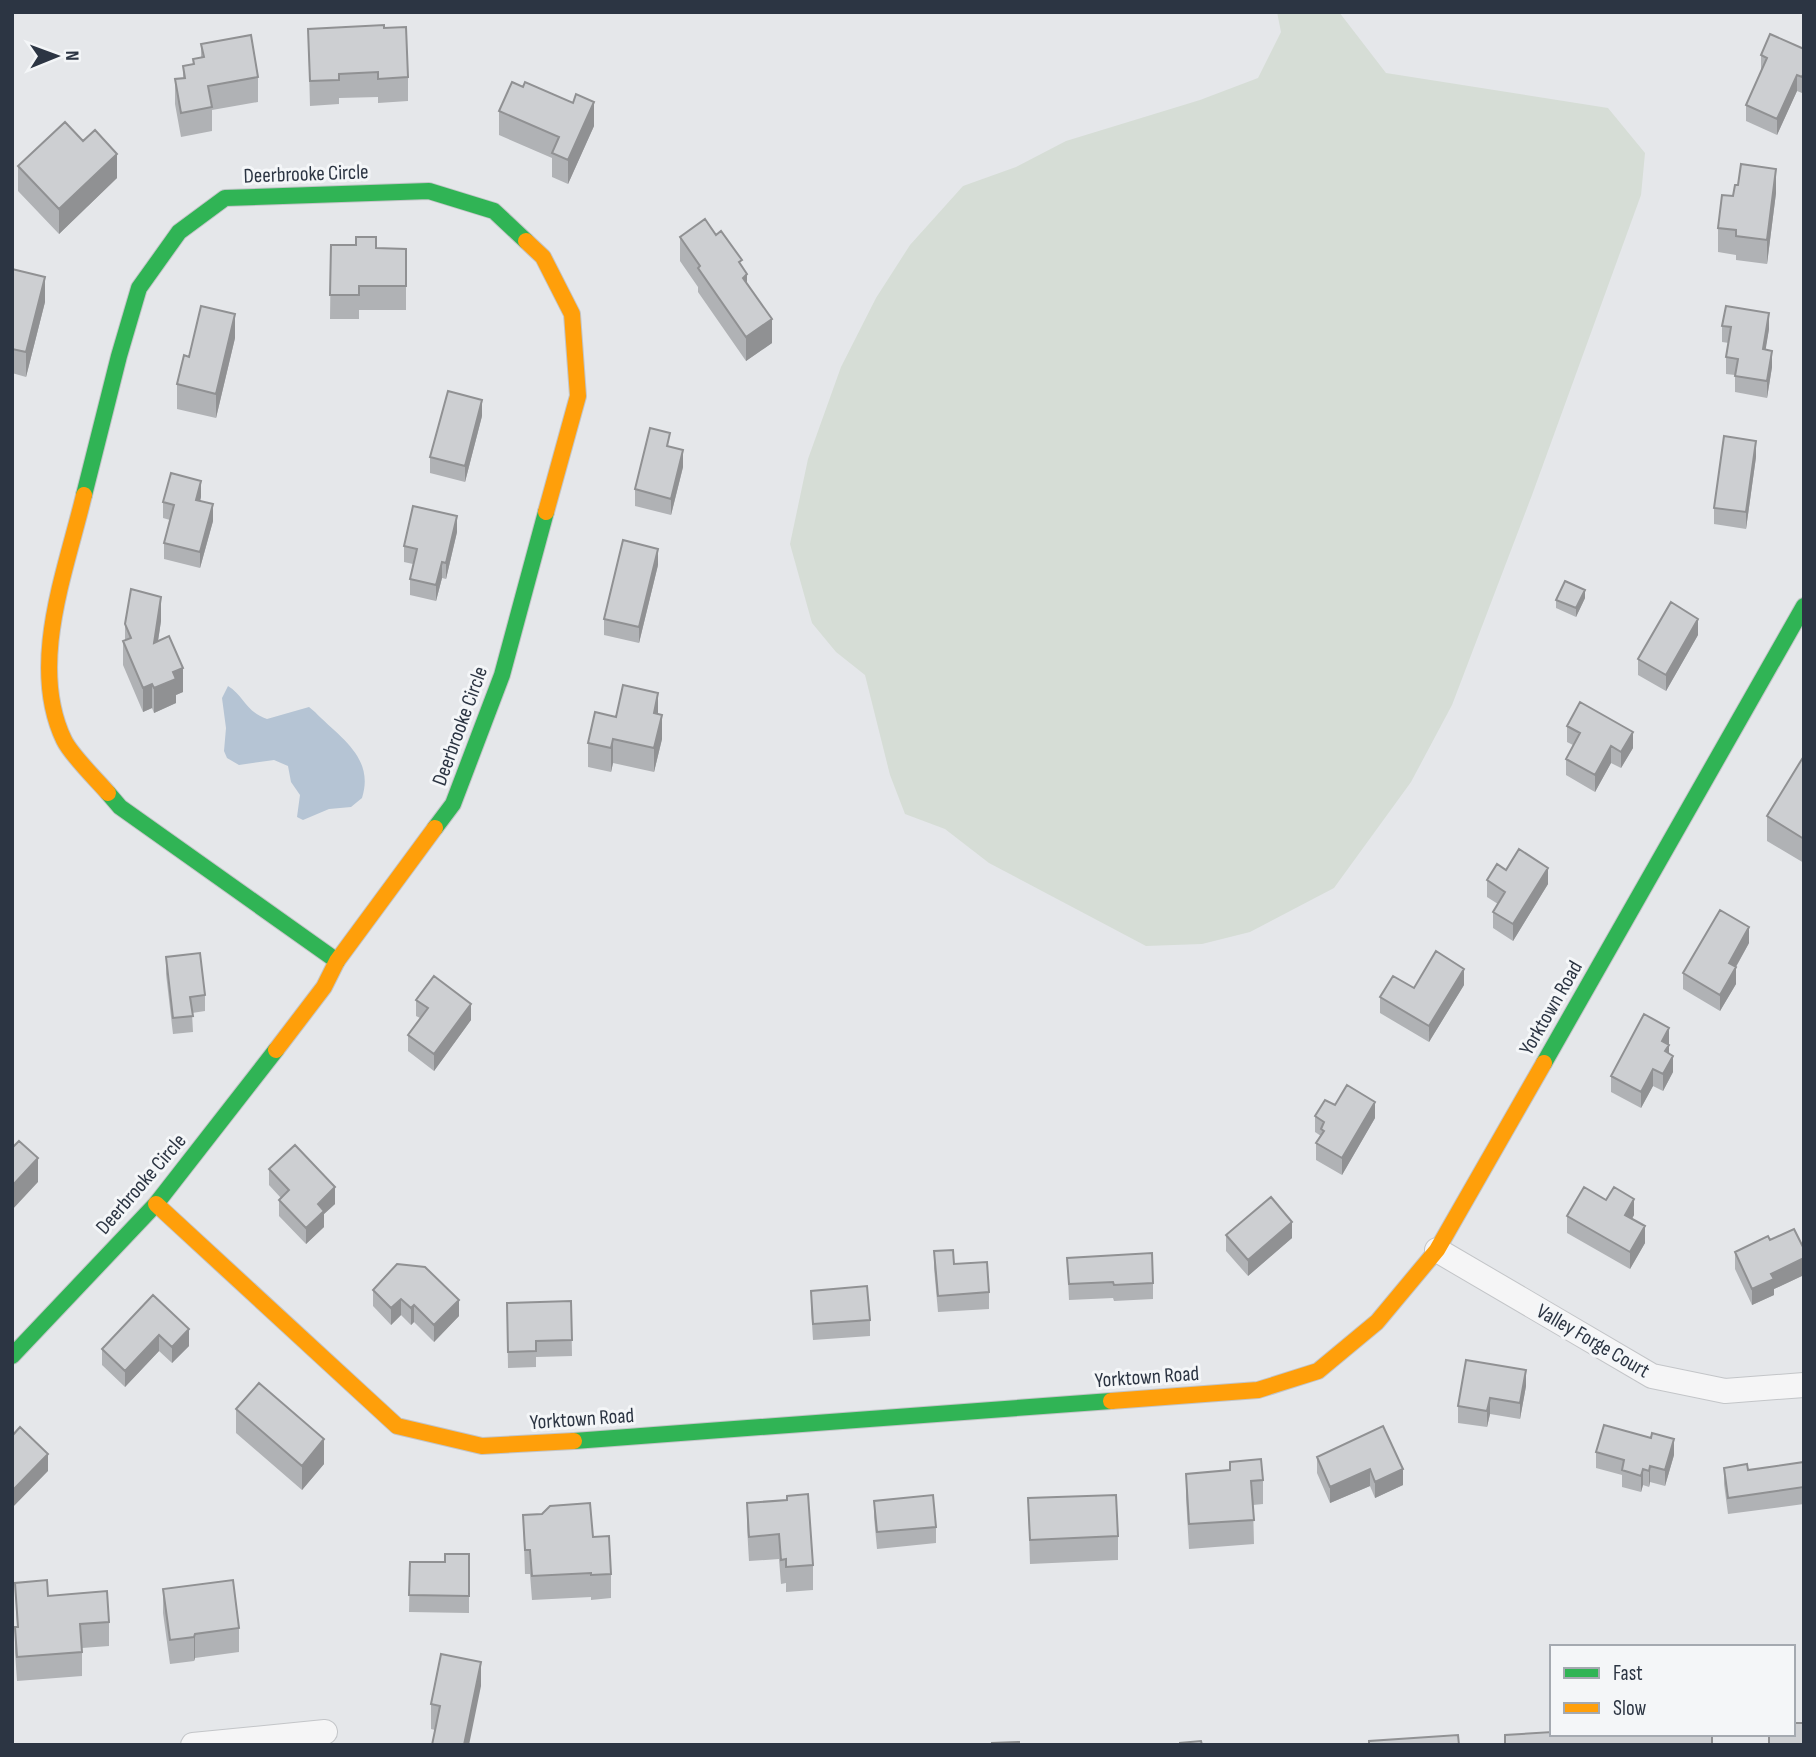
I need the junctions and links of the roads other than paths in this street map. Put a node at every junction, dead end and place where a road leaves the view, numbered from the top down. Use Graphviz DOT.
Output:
graph roads {
  1 [pos="1804,606"];
  2 [pos="337,961"];
  3 [pos="156,1204"];
  4 [pos="1437,1250"];
  5 [pos="12,1356"];
  6 [pos="1804,1385"];
  7 [pos="325,1732"];
  8 [pos="193,1745"];
  1 -- 4 [label="street, Yorktown Road"];
  2 -- 2 [label="street, Deerbrooke Circle"];
  2 -- 3 [label="street, Deerbrooke Circle"];
  3 -- 4 [label="street, Yorktown Road"];
  3 -- 5 [label="street, Deerbrooke Circle"];
  4 -- 6 [label="street, Valley Forge Court"];
  7 -- 8 [label="street"];
}
